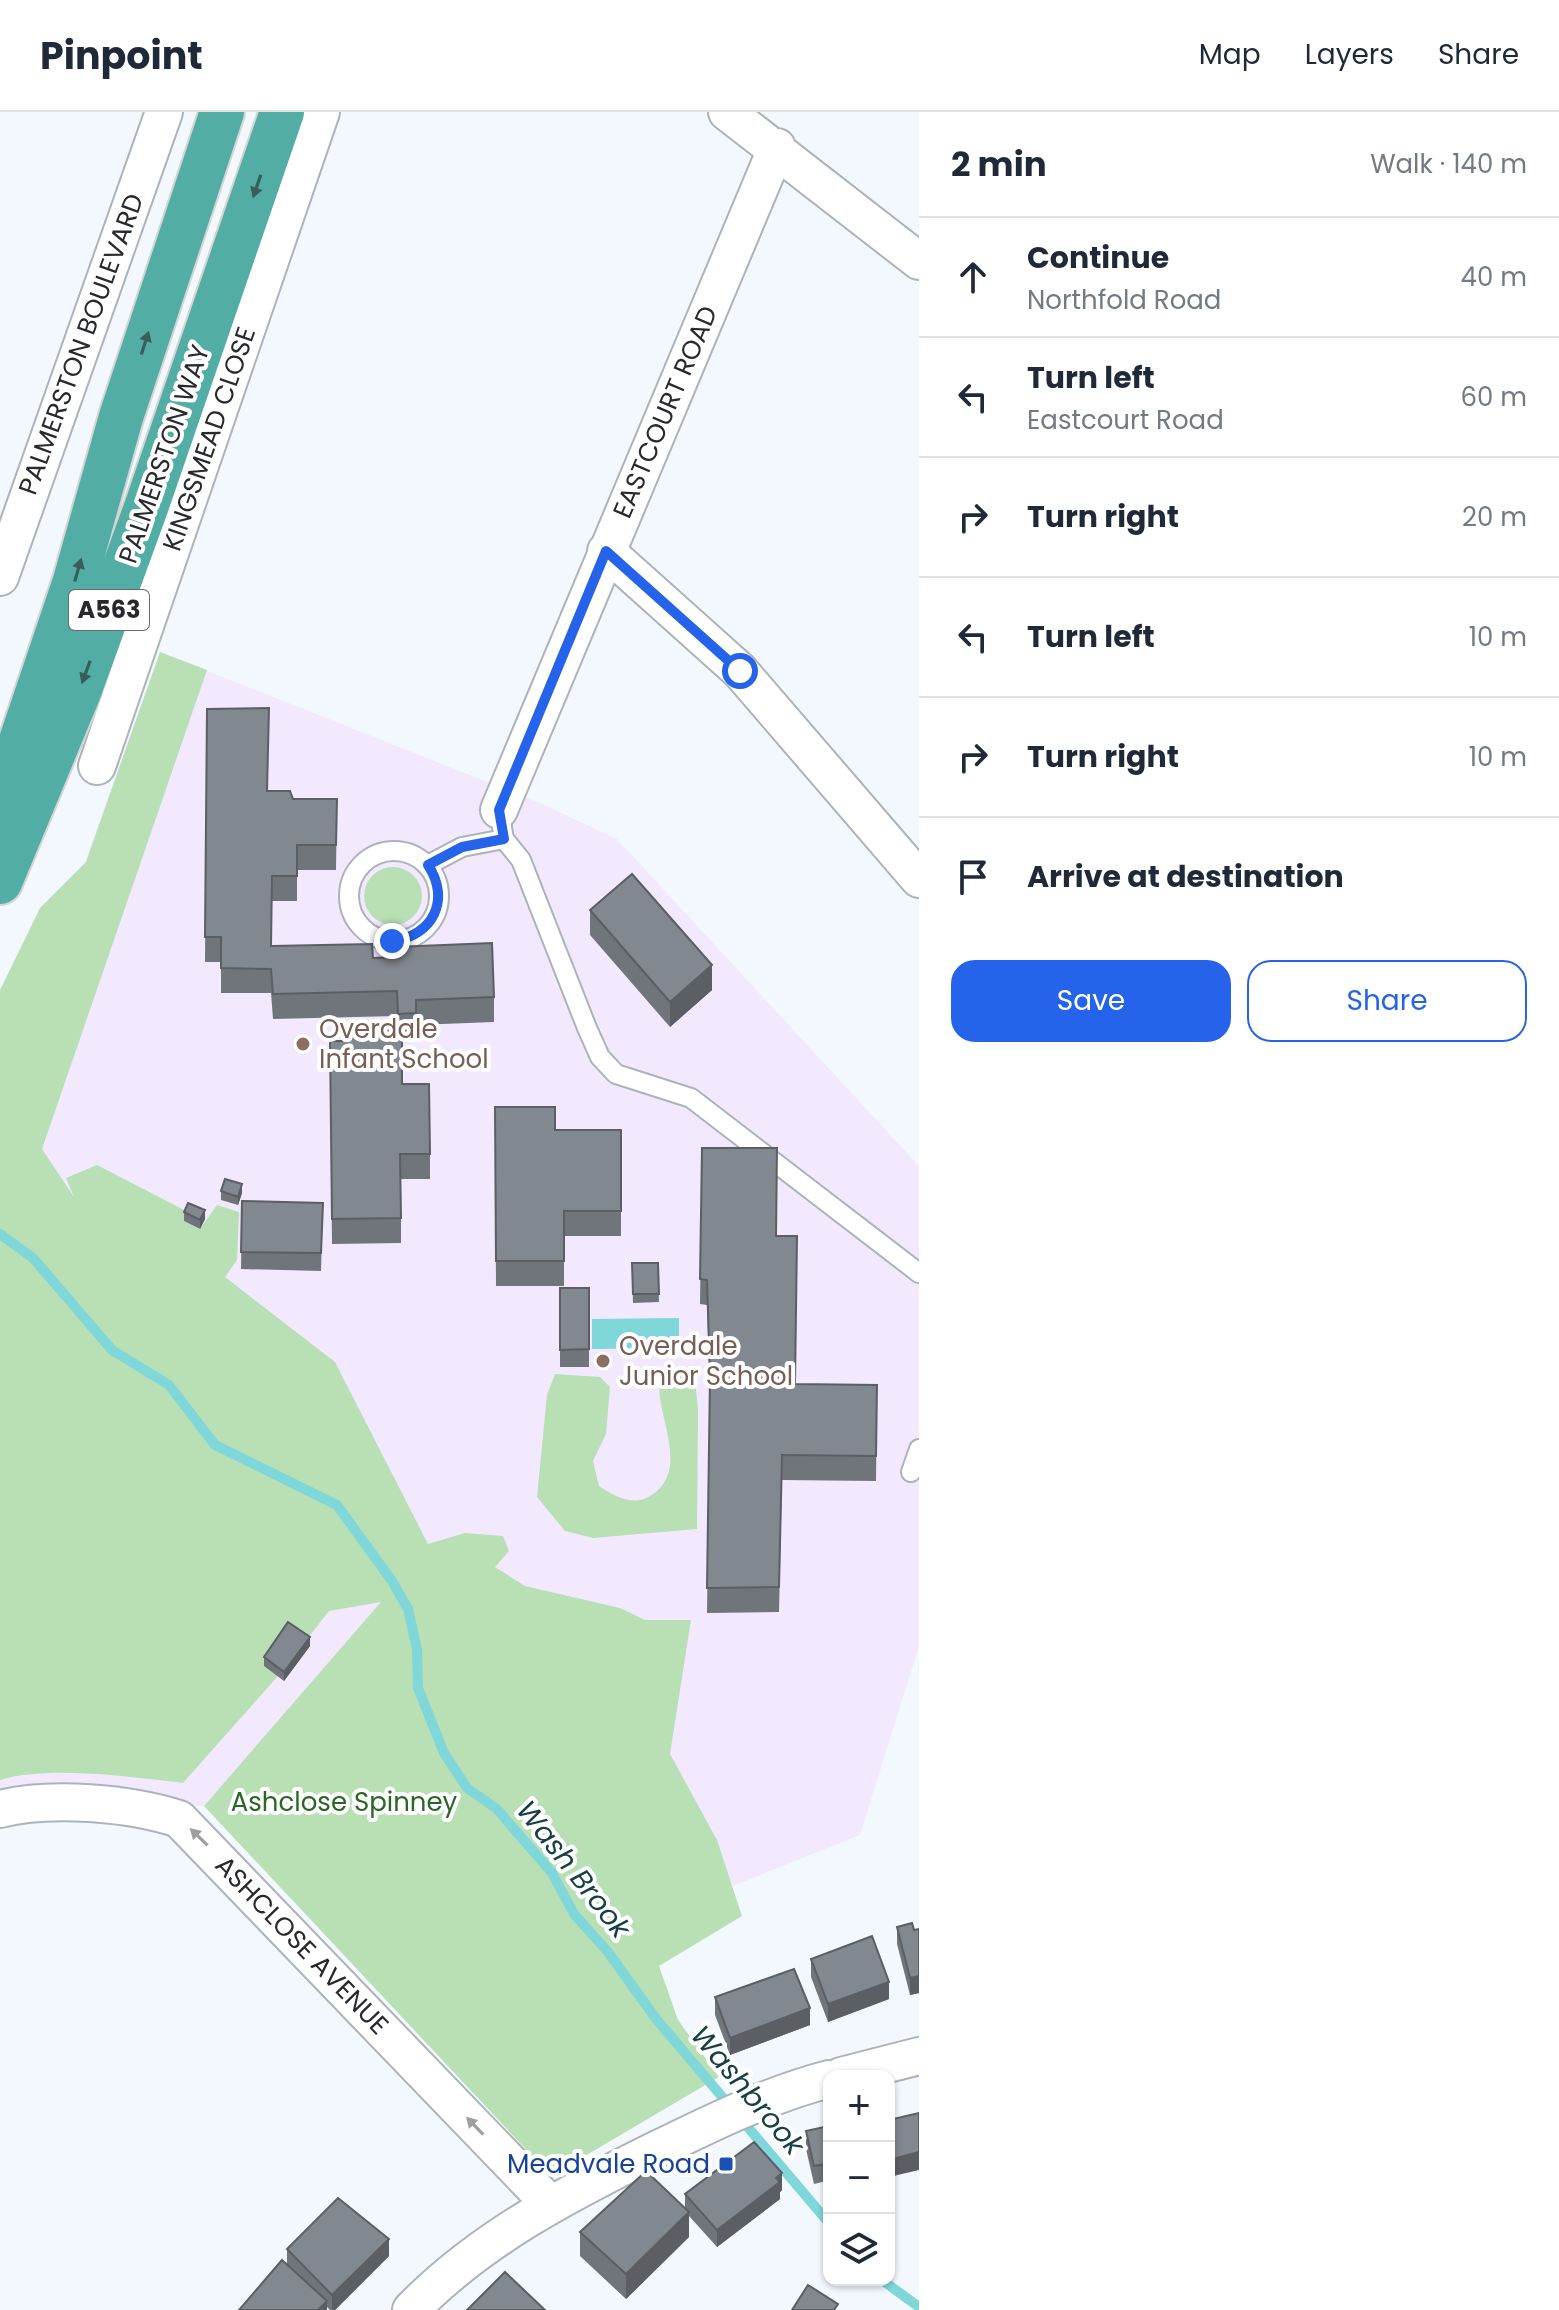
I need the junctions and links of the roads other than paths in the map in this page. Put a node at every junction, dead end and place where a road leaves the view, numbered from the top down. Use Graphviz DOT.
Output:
graph roads {
  1 [pos="164,112"];
  2 [pos="222,112"];
  3 [pos="282,112"];
  4 [pos="321,112"];
  5 [pos="727,112"];
  6 [pos="777,147"];
  7 [pos="919,261"];
  8 [pos="606,551"];
  9 [pos="0,577"];
  10 [pos="97,766"];
  11 [pos="0,803"];
  12 [pos="501,824"];
  13 [pos="428,865"];
  14 [pos="919,879"];
  15 [pos="0,882"];
  16 [pos="919,1273"];
  17 [pos="919,1449"];
  18 [pos="911,1472"];
  19 [pos="0,1809"];
  20 [pos="919,2056"];
  21 [pos="864,2070"];
  22 [pos="823,2081"];
  23 [pos="549,2203"];
  24 [pos="411,2310"];
  1 -- 9 [label="street, PALMERSTON BOULEVARD"];
  11 -- 2 [label="highway, PALMERSTON WAY / A563, one-way"];
  3 -- 15 [label="highway, PALMERSTON WAY / A563, one-way"];
  4 -- 10 [label="street, KINGSMEAD CLOSE"];
  5 -- 6 [label="street"];
  6 -- 7 [label="street"];
  6 -- 8 [label="street, EASTCOURT ROAD"];
  8 -- 12 [label="street, EASTCOURT ROAD"];
  8 -- 14 [label="street"];
  12 -- 13 [label="lane"];
  12 -- 16 [label="lane"];
  13 -- 13 [label="lane"];
  17 -- 18 [label="lane"];
  23 -- 19 [label="street, ASHCLOSE AVENUE, one-way"];
  20 -- 21 [label="street"];
  22 -- 23 [label="street"];
  23 -- 24 [label="street"];
}
